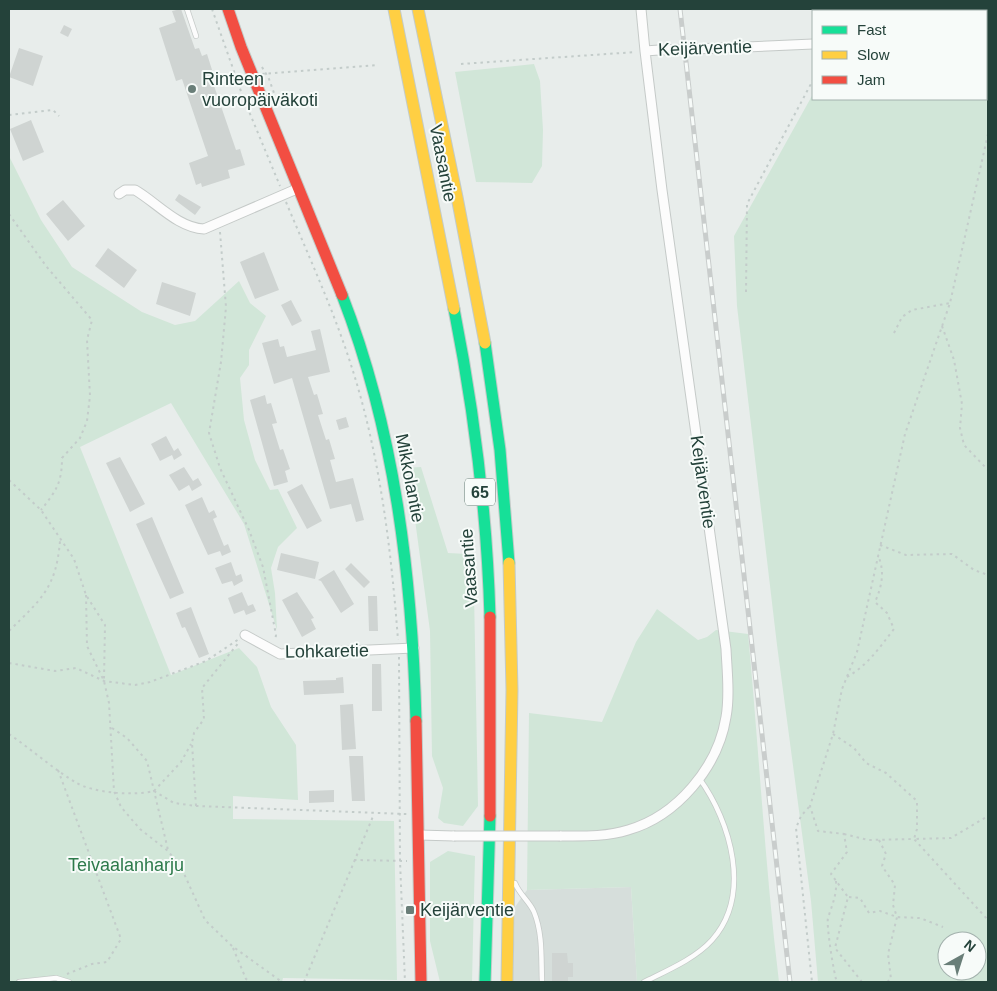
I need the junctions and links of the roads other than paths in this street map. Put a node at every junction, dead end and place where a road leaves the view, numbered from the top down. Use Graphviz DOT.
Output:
graph roads {
  1 [pos="187,9"];
  2 [pos="228,9"];
  3 [pos="394,9"];
  4 [pos="418,9"];
  5 [pos="641,9"];
  6 [pos="196,36"];
  7 [pos="812,44"];
  8 [pos="645,51"];
  9 [pos="299,188"];
  10 [pos="119,194"];
  11 [pos="245,635"];
  12 [pos="414,648"];
  13 [pos="699,778"];
  14 [pos="419,835"];
  15 [pos="509,860"];
  16 [pos="19,982"];
  17 [pos="69,982"];
  18 [pos="421,982"];
  19 [pos="485,982"];
  20 [pos="507,982"];
  21 [pos="542,982"];
  22 [pos="644,982"];
  1 -- 6 [label="lane"];
  2 -- 9 [label="main road, Mikkolantie"];
  3 -- 19 [label="main road, Vaasantie / 65"];
  4 -- 15 [label="main road, Vaasantie / 65"];
  5 -- 8 [label="street"];
  7 -- 8 [label="street, Keijärventie, bridge"];
  8 -- 13 [label="street, Keijärventie"];
  9 -- 10 [label="street"];
  9 -- 12 [label="main road, Mikkolantie"];
  11 -- 12 [label="street, Lohkaretie"];
  12 -- 14 [label="main road, Mikkolantie"];
  13 -- 14 [label="street, Keijärventie, bridge"];
  13 -- 22 [label="lane"];
  14 -- 18 [label="main road, Mikkolantie"];
  15 -- 20 [label="main road, Vaasantie / 65"];
  15 -- 21 [label="lane"];
  16 -- 17 [label="lane"];
}
